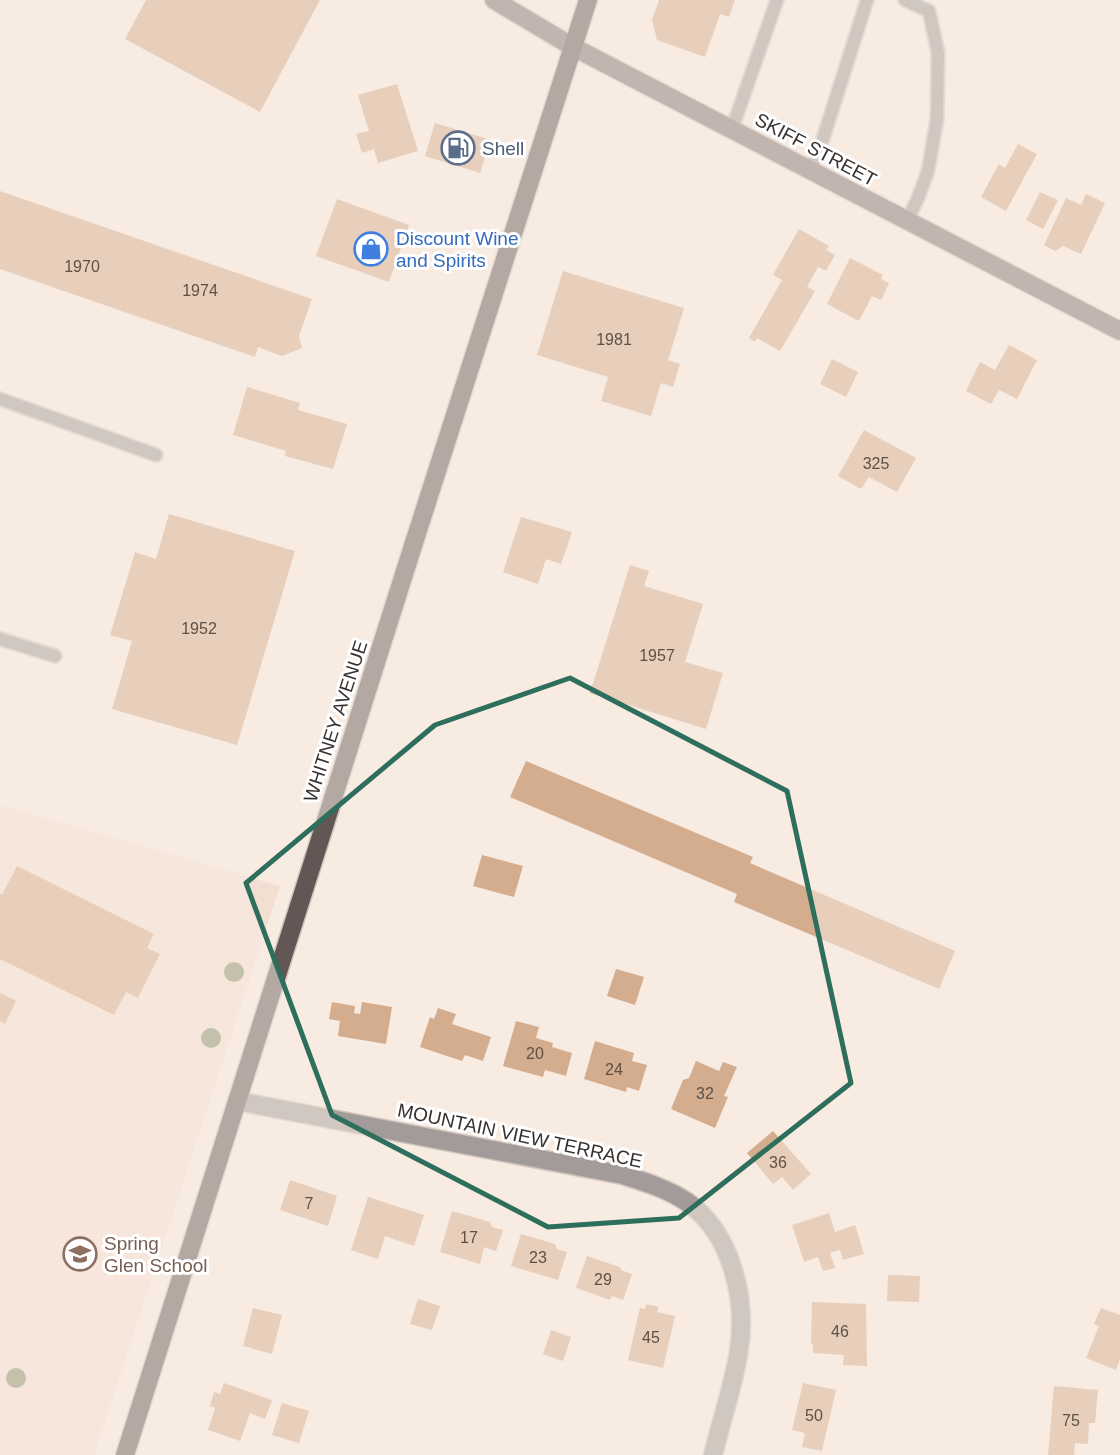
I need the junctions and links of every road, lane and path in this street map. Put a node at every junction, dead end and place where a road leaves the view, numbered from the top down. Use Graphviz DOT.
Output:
graph roads {
  1 [pos="494,0"];
  2 [pos="588,0"];
  3 [pos="777,0"];
  4 [pos="867,0"];
  5 [pos="905,0"];
  6 [pos="573,47"];
  7 [pos="732,130"];
  8 [pos="810,170"];
  9 [pos="907,221"];
  10 [pos="1120,331"];
  11 [pos="0,399"];
  12 [pos="156,455"];
  13 [pos="0,639"];
  14 [pos="55,656"];
  15 [pos="237,1101"];
  16 [pos="125,1455"];
  17 [pos="713,1455"];
  1 -- 6 [label="main road, SKIFF STREET"];
  2 -- 6 [label="main road, WHITNEY AVENUE"];
  3 -- 7 [label="lane"];
  4 -- 8 [label="lane"];
  5 -- 9 [label="lane"];
  6 -- 7 [label="main road, SKIFF STREET"];
  6 -- 15 [label="main road, WHITNEY AVENUE"];
  7 -- 8 [label="main road, SKIFF STREET"];
  8 -- 9 [label="main road, SKIFF STREET"];
  9 -- 10 [label="main road, SKIFF STREET"];
  11 -- 12 [label="lane"];
  13 -- 14 [label="lane"];
  15 -- 16 [label="main road, WHITNEY AVENUE"];
  15 -- 17 [label="street, MOUNTAIN VIEW TERRACE"];
}
